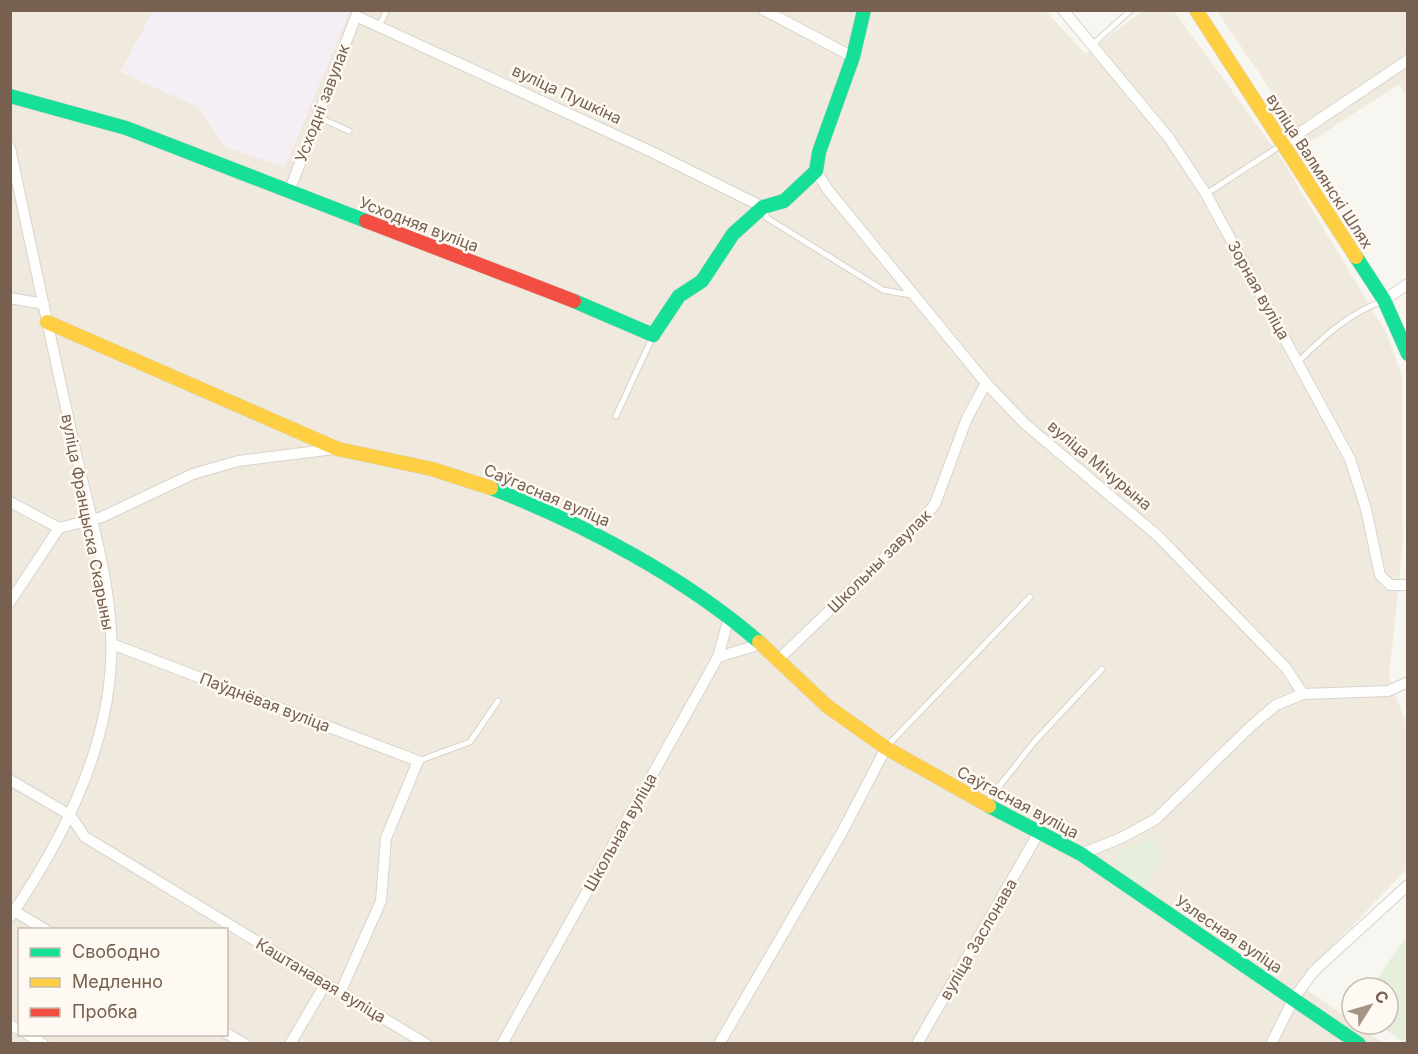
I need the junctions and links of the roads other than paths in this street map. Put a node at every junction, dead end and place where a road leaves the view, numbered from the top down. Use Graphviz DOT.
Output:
graph roads {
  1 [pos="387,10"];
  2 [pos="764,10"];
  3 [pos="864,10"];
  4 [pos="1063,10"];
  5 [pos="1131,10"];
  6 [pos="1196,10"];
  7 [pos="356,13"];
  8 [pos="379,26"];
  9 [pos="1092,45"];
  10 [pos="853,57"];
  11 [pos="1407,60"];
  12 [pos="10,96"];
  13 [pos="317,116"];
  14 [pos="349,132"];
  15 [pos="1283,144"];
  16 [pos="10,148"];
  17 [pos="12,164"];
  18 [pos="816,171"];
  19 [pos="289,192"];
  20 [pos="1206,194"];
  21 [pos="763,207"];
  22 [pos="1407,284"];
  23 [pos="913,295"];
  24 [pos="10,298"];
  25 [pos="1384,300"];
  26 [pos="44,304"];
  27 [pos="47,322"];
  28 [pos="653,335"];
  29 [pos="1407,354"];
  30 [pos="1298,362"];
  31 [pos="986,383"];
  32 [pos="616,416"];
  33 [pos="338,448"];
  34 [pos="10,502"];
  35 [pos="91,520"];
  36 [pos="59,528"];
  37 [pos="1407,585"];
  38 [pos="1030,597"];
  39 [pos="11,599"];
  40 [pos="729,617"];
  41 [pos="112,644"];
  42 [pos="761,644"];
  43 [pos="718,657"];
  44 [pos="780,659"];
  45 [pos="1102,669"];
  46 [pos="1407,682"];
  47 [pos="1303,694"];
  48 [pos="498,701"];
  49 [pos="886,748"];
  50 [pos="418,761"];
  51 [pos="10,780"];
  52 [pos="986,804"];
  53 [pos="70,815"];
  54 [pos="1038,834"];
  55 [pos="1081,854"];
  56 [pos="1407,885"];
  57 [pos="12,914"];
  58 [pos="42,928"];
  59 [pos="326,982"];
  60 [pos="341,991"];
  61 [pos="1294,998"];
  62 [pos="228,1034"];
  63 [pos="29,1036"];
  64 [pos="43,1044"];
  65 [pos="245,1044"];
  66 [pos="290,1044"];
  67 [pos="426,1044"];
  68 [pos="502,1044"];
  69 [pos="719,1044"];
  70 [pos="917,1044"];
  71 [pos="1271,1044"];
  72 [pos="1359,1044"];
  1 -- 8 [label="lane"];
  2 -- 10 [label="street"];
  3 -- 10 [label="street"];
  4 -- 9 [label="street, Зорная вуліца"];
  5 -- 9 [label="lane"];
  6 -- 15 [label="street, вуліца Валмянскі Шлях"];
  7 -- 8 [label="street, вуліца Пушкіна"];
  7 -- 13 [label="street, Усходні завулак"];
  8 -- 21 [label="street, вуліца Пушкіна"];
  9 -- 20 [label="street, Зорная вуліца"];
  10 -- 18 [label="street"];
  11 -- 15 [label="street"];
  12 -- 19 [label="street, Усходняя вуліца"];
  13 -- 14 [label="lane"];
  13 -- 19 [label="street, Усходні завулак"];
  15 -- 20 [label="lane"];
  15 -- 25 [label="street, вуліца Валмянскі Шлях"];
  16 -- 17 [label="street, вуліца Францыска Скарыны"];
  17 -- 26 [label="street, вуліца Францыска Скарыны"];
  18 -- 21 [label="street"];
  18 -- 23 [label="street, вуліца Мічурына"];
  19 -- 28 [label="street, Усходняя вуліца"];
  20 -- 30 [label="street, Зорная вуліца"];
  21 -- 23 [label="lane"];
  21 -- 28 [label="street"];
  22 -- 25 [label="street"];
  23 -- 31 [label="street, вуліца Мічурына"];
  24 -- 26 [label="street"];
  25 -- 29 [label="street, вуліца Валмянскі Шлях"];
  25 -- 30 [label="lane"];
  26 -- 27 [label="street, вуліца Францыска Скарыны"];
  27 -- 33 [label="street, Саўгасная вуліца"];
  27 -- 35 [label="street, вуліца Францыска Скарыны"];
  28 -- 32 [label="lane"];
  30 -- 37 [label="street, Зорная вуліца"];
  31 -- 44 [label="street, Школьны завулак"];
  31 -- 47 [label="street, вуліца Мічурына"];
  33 -- 35 [label="street"];
  33 -- 40 [label="street, Саўгасная вуліца"];
  34 -- 36 [label="street"];
  35 -- 36 [label="street"];
  35 -- 41 [label="street, вуліца Францыска Скарыны"];
  36 -- 39 [label="street"];
  38 -- 49 [label="lane"];
  40 -- 42 [label="street, Саўгасная вуліца"];
  40 -- 43 [label="street, Школьная вуліца"];
  41 -- 50 [label="street, Паўднёвая вуліца"];
  41 -- 53 [label="street, вуліца Францыска Скарыны"];
  42 -- 43 [label="street"];
  42 -- 44 [label="street, Саўгасная вуліца"];
  43 -- 68 [label="street, Школьная вуліца"];
  44 -- 49 [label="street, Саўгасная вуліца"];
  45 -- 52 [label="lane"];
  46 -- 47 [label="street"];
  47 -- 55 [label="street, Саўгасная вуліца"];
  48 -- 50 [label="lane"];
  49 -- 52 [label="street, Саўгасная вуліца"];
  49 -- 69 [label="street"];
  50 -- 60 [label="street"];
  51 -- 53 [label="street"];
  52 -- 54 [label="street, Саўгасная вуліца"];
  53 -- 57 [label="street, вуліца Францыска Скарыны"];
  53 -- 59 [label="street, Каштанавая вуліца"];
  54 -- 55 [label="street, Саўгасная вуліца"];
  54 -- 70 [label="street, вуліца Заслонава"];
  55 -- 61 [label="street, Узлесная вуліца"];
  56 -- 61 [label="street"];
  57 -- 58 [label="street"];
  59 -- 60 [label="street, Каштанавая вуліца"];
  59 -- 66 [label="street"];
  60 -- 67 [label="street, Каштанавая вуліца"];
  61 -- 71 [label="street"];
  61 -- 72 [label="street, Узлесная вуліца"];
  62 -- 65 [label="street"];
  63 -- 64 [label="street"];
}
